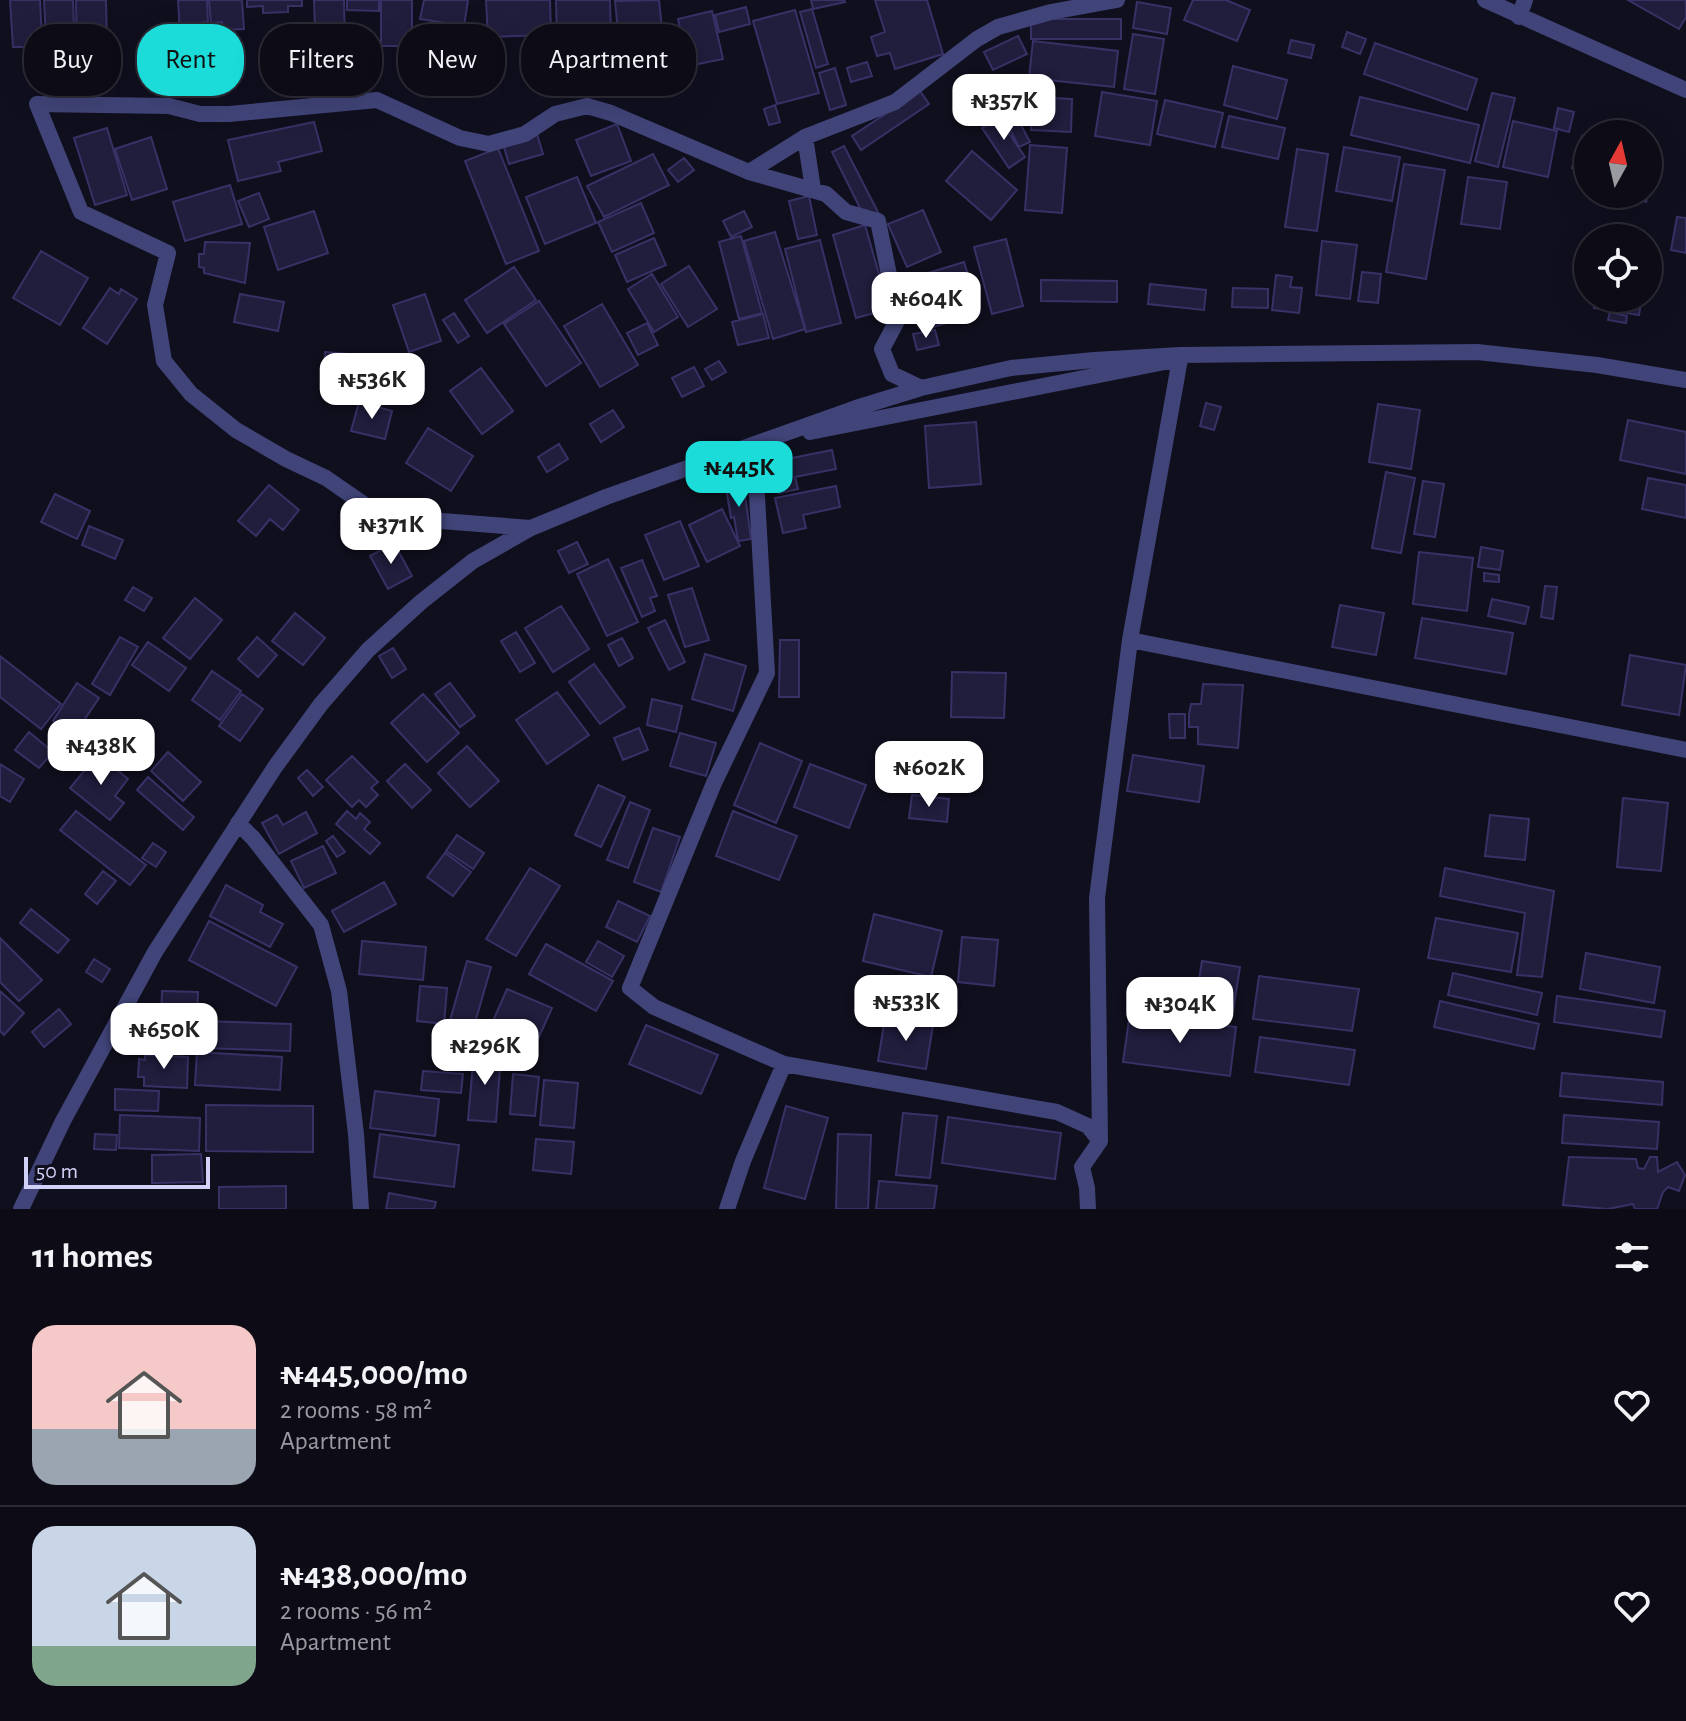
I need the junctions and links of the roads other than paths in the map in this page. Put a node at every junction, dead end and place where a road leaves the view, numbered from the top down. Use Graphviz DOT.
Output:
graph roads {
  1 [pos="1117,0"];
  2 [pos="1485,0"];
  3 [pos="1525,0"];
  4 [pos="1519,17"];
  5 [pos="1686,90"];
  6 [pos="805,137"];
  7 [pos="749,172"];
  8 [pos="813,189"];
  9 [pos="1686,380"];
  10 [pos="921,388"];
  11 [pos="754,444"];
  12 [pos="531,528"];
  13 [pos="1130,640"];
  14 [pos="1686,750"];
  15 [pos="238,823"];
  16 [pos="784,1064"];
  17 [pos="1100,1141"];
  18 [pos="21,1209"];
  19 [pos="361,1209"];
  20 [pos="727,1209"];
  21 [pos="1088,1209"];
  1 -- 6 [label="street"];
  2 -- 4 [label="street"];
  3 -- 4 [label="street"];
  4 -- 5 [label="street"];
  6 -- 7 [label="street"];
  6 -- 8 [label="street"];
  7 -- 8 [label="street"];
  7 -- 12 [label="street"];
  8 -- 10 [label="street"];
  9 -- 10 [label="street"];
  10 -- 11 [label="street"];
  11 -- 12 [label="street"];
  11 -- 13 [label="street"];
  11 -- 16 [label="street"];
  12 -- 15 [label="street"];
  13 -- 14 [label="street"];
  13 -- 17 [label="street"];
  15 -- 18 [label="street"];
  15 -- 19 [label="street"];
  16 -- 17 [label="street"];
  16 -- 20 [label="street"];
  17 -- 21 [label="street"];
}
